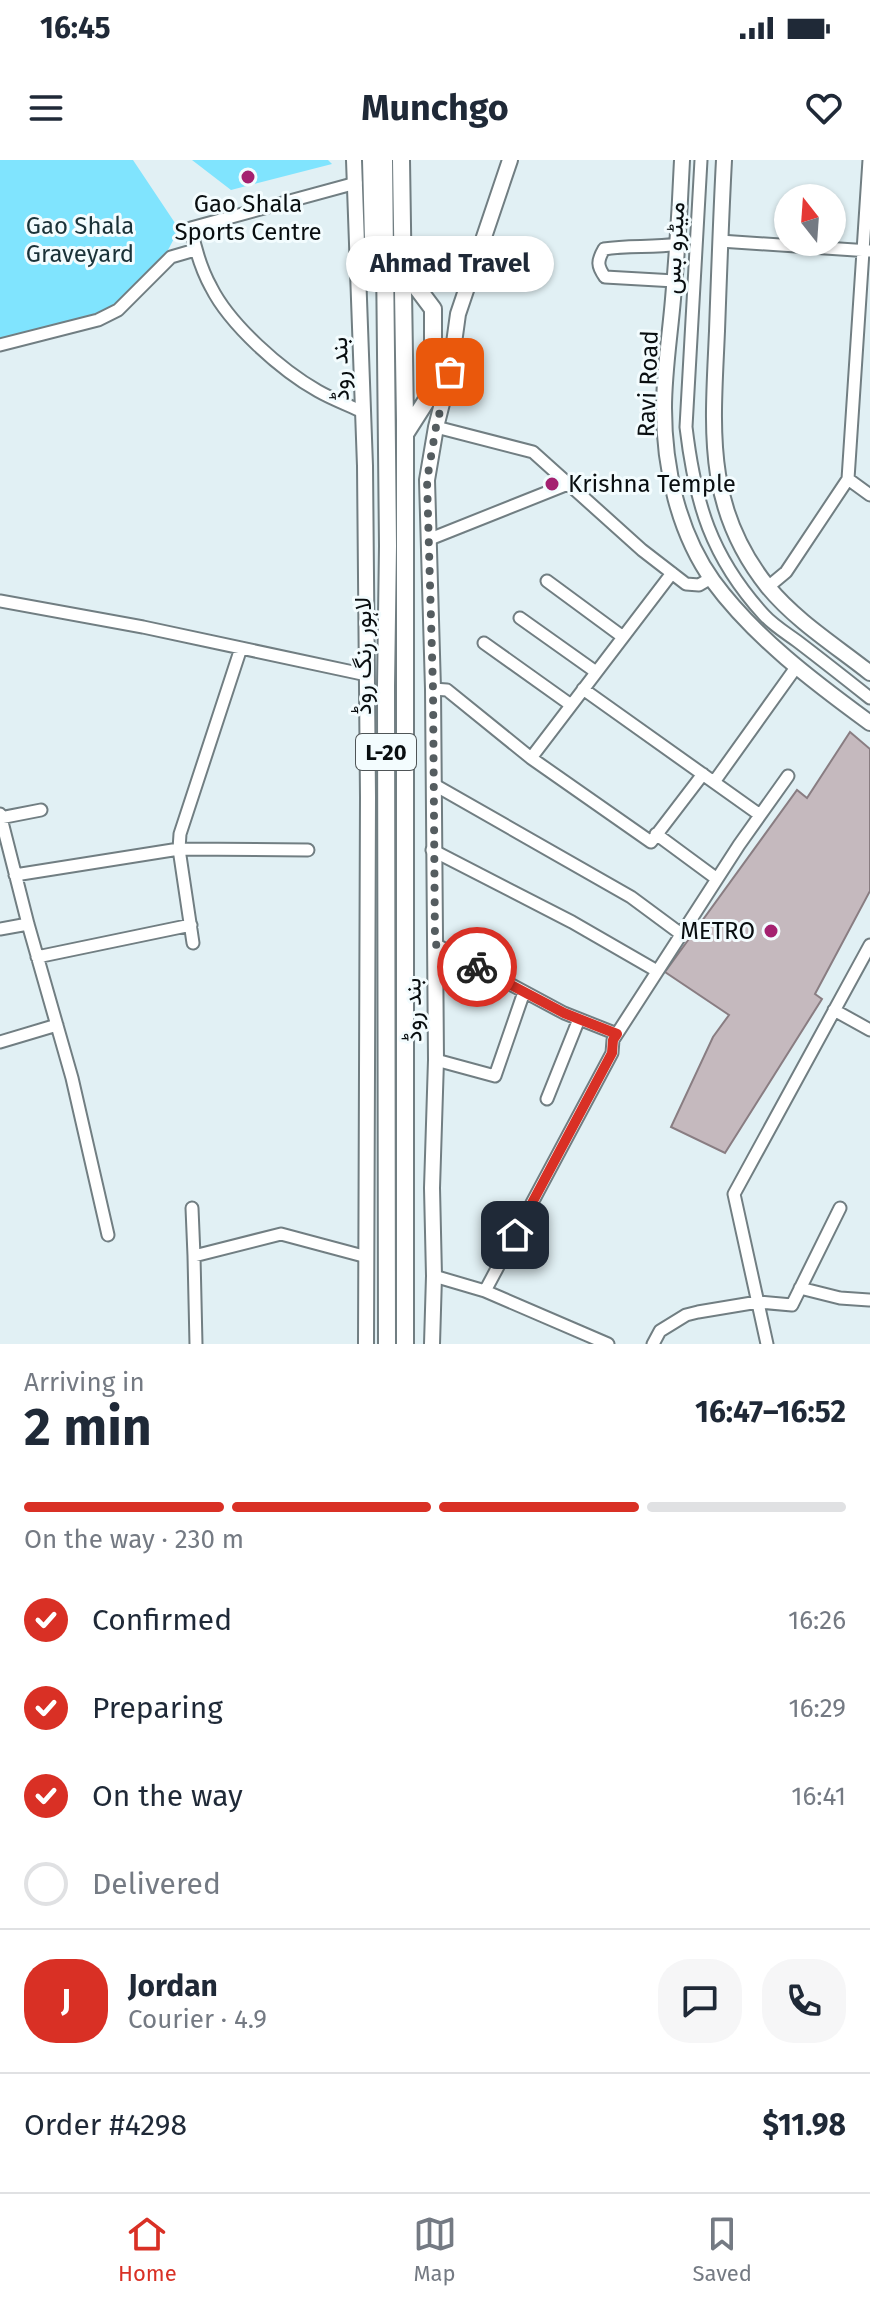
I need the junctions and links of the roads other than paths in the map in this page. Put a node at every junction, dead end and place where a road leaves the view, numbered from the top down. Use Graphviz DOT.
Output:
graph roads {
  1 [pos="354,160"];
  2 [pos="371,160"];
  3 [pos="384,160"];
  4 [pos="401,160"];
  5 [pos="510,160"];
  6 [pos="682,160"];
  7 [pos="701,160"];
  8 [pos="724,160"];
  9 [pos="869,160"];
  10 [pos="356,183"];
  11 [pos="720,241"];
  12 [pos="678,244"];
  13 [pos="195,250"];
  14 [pos="866,250"];
  15 [pos="403,269"];
  16 [pos="366,271"];
  17 [pos="675,281"];
  18 [pos="433,309"];
  19 [pos="458,314"];
  20 [pos="0,345"];
  21 [pos="385,348"];
  22 [pos="363,412"];
  23 [pos="436,427"];
  24 [pos="404,434"];
  25 [pos="848,479"];
  26 [pos="568,484"];
  27 [pos="870,495"];
  28 [pos="430,539"];
  29 [pos="672,573"];
  30 [pos="711,578"];
  31 [pos="547,581"];
  32 [pos="768,587"];
  33 [pos="0,601"];
  34 [pos="520,618"];
  35 [pos="623,637"];
  36 [pos="484,643"];
  37 [pos="241,648"];
  38 [pos="797,666"];
  39 [pos="596,672"];
  40 [pos="870,673"];
  41 [pos="367,675"];
  42 [pos="433,689"];
  43 [pos="583,689"];
  44 [pos="870,698"];
  45 [pos="571,705"];
  46 [pos="868,718"];
  47 [pos="531,758"];
  48 [pos="703,774"];
  49 [pos="788,776"];
  50 [pos="714,782"];
  51 [pos="433,784"];
  52 [pos="41,810"];
  53 [pos="760,815"];
  54 [pos="0,816"];
  55 [pos="656,834"];
  56 [pos="179,849"];
  57 [pos="308,850"];
  58 [pos="432,850"];
  59 [pos="15,875"];
  60 [pos="717,879"];
  61 [pos="28,924"];
  62 [pos="191,925"];
  63 [pos="0,929"];
  64 [pos="681,934"];
  65 [pos="193,943"];
  66 [pos="435,944"];
  67 [pos="870,945"];
  68 [pos="37,957"];
  69 [pos="657,971"];
  70 [pos="524,992"];
  71 [pos="834,1010"];
  72 [pos="579,1019"];
  73 [pos="57,1025"];
  74 [pos="870,1030"];
  75 [pos="617,1034"];
  76 [pos="0,1042"];
  77 [pos="436,1060"];
  78 [pos="547,1099"];
  79 [pos="192,1208"];
  80 [pos="840,1208"];
  81 [pos="108,1235"];
  82 [pos="194,1256"];
  83 [pos="367,1257"];
  84 [pos="434,1276"];
  85 [pos="800,1288"];
  86 [pos="485,1291"];
  87 [pos="869,1300"];
  88 [pos="758,1302"];
  89 [pos="196,1344"];
  90 [pos="366,1344"];
  91 [pos="387,1344"];
  92 [pos="405,1344"];
  93 [pos="432,1344"];
  94 [pos="608,1344"];
  95 [pos="653,1344"];
  96 [pos="767,1344"];
  1 -- 10 [label="main road, بند روڈ"];
  2 -- 16 [label="highway"];
  3 -- 21 [label="highway, لاہور رنگ روڈ / L-20"];
  4 -- 15 [label="highway, لاہور رنگ روڈ / L-20"];
  5 -- 19 [label="main road, بند روڈ"];
  6 -- 12 [label="main road, Ravi Road"];
  7 -- 44 [label="street, میٹرو بس"];
  8 -- 11 [label="main road"];
  9 -- 14 [label="street"];
  10 -- 13 [label="street"];
  10 -- 16 [label="main road, بند روڈ"];
  11 -- 14 [label="street"];
  11 -- 32 [label="main road"];
  12 -- 17 [label="main road, Ravi Road"];
  12 -- 17 [label="street"];
  13 -- 20 [label="street"];
  13 -- 22 [label="street"];
  14 -- 25 [label="street"];
  15 -- 18 [label="highway"];
  15 -- 24 [label="highway, لاہور رنگ روڈ / L-20"];
  16 -- 21 [label="highway"];
  16 -- 22 [label="main road, بند روڈ"];
  17 -- 30 [label="main road, Ravi Road"];
  18 -- 19 [label="street"];
  18 -- 24 [label="highway"];
  19 -- 23 [label="main road, بند روڈ"];
  21 -- 91 [label="highway, لاہور رنگ روڈ / L-20"];
  22 -- 41 [label="main road, بند روڈ"];
  23 -- 26 [label="street"];
  23 -- 28 [label="main road, بند روڈ"];
  24 -- 92 [label="highway, لاہور رنگ روڈ / L-20"];
  25 -- 27 [label="street"];
  25 -- 32 [label="street"];
  26 -- 28 [label="street"];
  26 -- 29 [label="street"];
  28 -- 42 [label="main road, بند روڈ"];
  29 -- 30 [label="street"];
  29 -- 35 [label="street"];
  30 -- 38 [label="main road, Ravi Road"];
  31 -- 35 [label="street"];
  32 -- 40 [label="main road"];
  33 -- 37 [label="street"];
  34 -- 39 [label="street"];
  35 -- 39 [label="street"];
  36 -- 45 [label="street"];
  37 -- 41 [label="street"];
  37 -- 56 [label="street"];
  38 -- 46 [label="main road, Ravi Road"];
  38 -- 50 [label="street"];
  39 -- 43 [label="street"];
  41 -- 83 [label="main road, بند روڈ"];
  42 -- 47 [label="street"];
  42 -- 51 [label="main road, بند روڈ"];
  43 -- 45 [label="street"];
  43 -- 48 [label="street"];
  45 -- 47 [label="street"];
  47 -- 55 [label="street"];
  48 -- 50 [label="street"];
  48 -- 55 [label="street"];
  49 -- 53 [label="street"];
  50 -- 53 [label="street"];
  51 -- 58 [label="main road, بند روڈ"];
  51 -- 64 [label="street"];
  52 -- 54 [label="street"];
  53 -- 60 [label="street"];
  54 -- 59 [label="street"];
  55 -- 60 [label="street"];
  56 -- 57 [label="street"];
  56 -- 59 [label="street"];
  56 -- 62 [label="street"];
  58 -- 66 [label="main road, بند روڈ"];
  58 -- 69 [label="street"];
  59 -- 61 [label="street"];
  60 -- 64 [label="street"];
  61 -- 63 [label="street"];
  61 -- 68 [label="street"];
  62 -- 65 [label="street"];
  62 -- 68 [label="street"];
  64 -- 69 [label="street"];
  66 -- 70 [label="street"];
  66 -- 77 [label="main road, بند روڈ"];
  67 -- 71 [label="street"];
  68 -- 73 [label="street"];
  69 -- 75 [label="street"];
  70 -- 72 [label="street"];
  70 -- 77 [label="street"];
  71 -- 74 [label="street"];
  71 -- 88 [label="street"];
  72 -- 75 [label="street"];
  72 -- 78 [label="street"];
  73 -- 76 [label="street"];
  73 -- 81 [label="street"];
  75 -- 86 [label="street"];
  77 -- 84 [label="main road, بند روڈ"];
  79 -- 82 [label="street"];
  80 -- 85 [label="street"];
  82 -- 83 [label="street"];
  82 -- 89 [label="street"];
  83 -- 90 [label="main road, بند روڈ"];
  84 -- 86 [label="street"];
  84 -- 93 [label="main road, بند روڈ"];
  85 -- 87 [label="street"];
  85 -- 88 [label="street"];
  86 -- 94 [label="street"];
  88 -- 95 [label="street"];
  88 -- 96 [label="street"];
}
